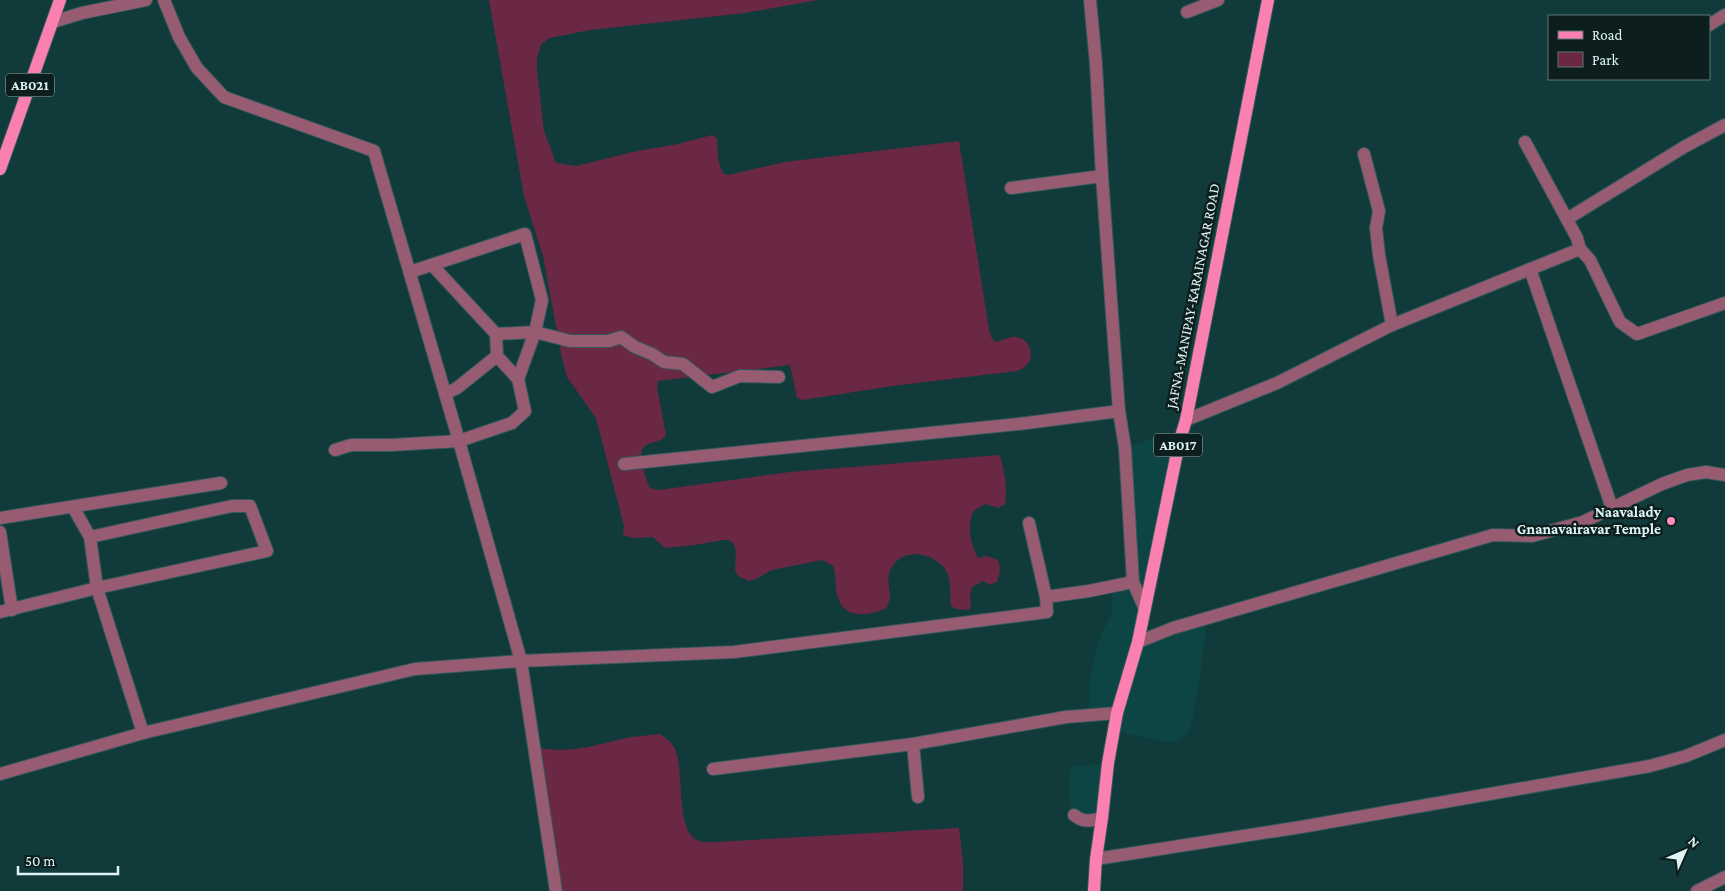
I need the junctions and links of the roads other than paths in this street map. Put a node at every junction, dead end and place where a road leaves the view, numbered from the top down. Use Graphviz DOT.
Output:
graph roads {
  1 [pos="60,0"];
  2 [pos="146,0"];
  3 [pos="164,0"];
  4 [pos="1090,0"];
  5 [pos="1218,0"];
  6 [pos="1268,0"];
  7 [pos="1187,12"];
  8 [pos="1725,16"];
  9 [pos="52,22"];
  10 [pos="1710,24"];
  11 [pos="1725,125"];
  12 [pos="1525,142"];
  13 [pos="1364,154"];
  14 [pos="0,169"];
  15 [pos="1102,176"];
  16 [pos="1011,188"];
  17 [pos="1567,219"];
  18 [pos="1580,249"];
  19 [pos="432,265"];
  20 [pos="1530,269"];
  21 [pos="410,272"];
  22 [pos="1725,303"];
  23 [pos="1392,325"];
  24 [pos="535,332"];
  25 [pos="496,334"];
  26 [pos="497,356"];
  27 [pos="779,377"];
  28 [pos="518,378"];
  29 [pos="445,394"];
  30 [pos="1119,411"];
  31 [pos="1186,420"];
  32 [pos="459,441"];
  33 [pos="335,450"];
  34 [pos="624,464"];
  35 [pos="1725,475"];
  36 [pos="221,483"];
  37 [pos="73,507"];
  38 [pos="1612,508"];
  39 [pos="0,518"];
  40 [pos="1029,523"];
  41 [pos="0,532"];
  42 [pos="90,536"];
  43 [pos="1133,582"];
  44 [pos="97,588"];
  45 [pos="1046,597"];
  46 [pos="1144,607"];
  47 [pos="6,611"];
  48 [pos="1138,642"];
  49 [pos="521,661"];
  50 [pos="1117,713"];
  51 [pos="144,733"];
  52 [pos="1725,740"];
  53 [pos="913,744"];
  54 [pos="713,769"];
  55 [pos="0,774"];
  56 [pos="918,796"];
  57 [pos="1074,815"];
  58 [pos="1102,818"];
  59 [pos="1096,859"];
  60 [pos="1725,877"];
  61 [pos="556,891"];
  62 [pos="1094,891"];
  63 [pos="1696,891"];
  1 -- 9 [label="main road, AB021"];
  2 -- 9 [label="street"];
  3 -- 21 [label="street"];
  4 -- 15 [label="street"];
  5 -- 7 [label="street"];
  6 -- 31 [label="main road, JAFNA-MANIPAY-KARAINAGAR ROAD / AB017"];
  8 -- 10 [label="street"];
  9 -- 14 [label="main road, AB021"];
  11 -- 17 [label="street"];
  12 -- 17 [label="street"];
  13 -- 23 [label="street"];
  15 -- 16 [label="street"];
  15 -- 30 [label="street"];
  17 -- 18 [label="street"];
  18 -- 20 [label="street"];
  18 -- 22 [label="street"];
  19 -- 21 [label="street"];
  19 -- 24 [label="street"];
  19 -- 25 [label="street"];
  20 -- 23 [label="street"];
  20 -- 38 [label="street"];
  21 -- 29 [label="street"];
  23 -- 31 [label="street"];
  24 -- 25 [label="street"];
  24 -- 27 [label="street"];
  24 -- 28 [label="street"];
  25 -- 26 [label="street"];
  26 -- 28 [label="street"];
  26 -- 29 [label="street"];
  28 -- 32 [label="street"];
  29 -- 32 [label="street"];
  30 -- 34 [label="street"];
  30 -- 43 [label="street"];
  31 -- 46 [label="main road, JAFNA-MANIPAY-KARAINAGAR ROAD / AB017"];
  32 -- 33 [label="street"];
  32 -- 49 [label="street"];
  35 -- 38 [label="street"];
  36 -- 37 [label="street"];
  37 -- 39 [label="street"];
  37 -- 42 [label="street"];
  38 -- 48 [label="street"];
  40 -- 45 [label="street"];
  41 -- 47 [label="street"];
  42 -- 44 [label="street"];
  42 -- 44 [label="street"];
  43 -- 45 [label="street"];
  43 -- 46 [label="street"];
  44 -- 47 [label="street"];
  44 -- 51 [label="street"];
  45 -- 49 [label="street"];
  46 -- 48 [label="main road, JAFNA-MANIPAY-KARAINAGAR ROAD / AB017"];
  48 -- 50 [label="main road, JAFNA-MANIPAY-KARAINAGAR ROAD / AB017"];
  49 -- 51 [label="street"];
  49 -- 61 [label="street"];
  50 -- 53 [label="street"];
  50 -- 58 [label="main road, JAFNA-MANIPAY-KARAINAGAR ROAD / AB017"];
  51 -- 55 [label="street"];
  52 -- 59 [label="street"];
  53 -- 54 [label="street"];
  53 -- 56 [label="street"];
  57 -- 58 [label="street"];
  58 -- 59 [label="main road, JAFNA-MANIPAY-KARAINAGAR ROAD / AB017"];
  59 -- 62 [label="main road, JAFNA-MANIPAY-KARAINAGAR ROAD / AB017"];
  60 -- 63 [label="street"];
}
